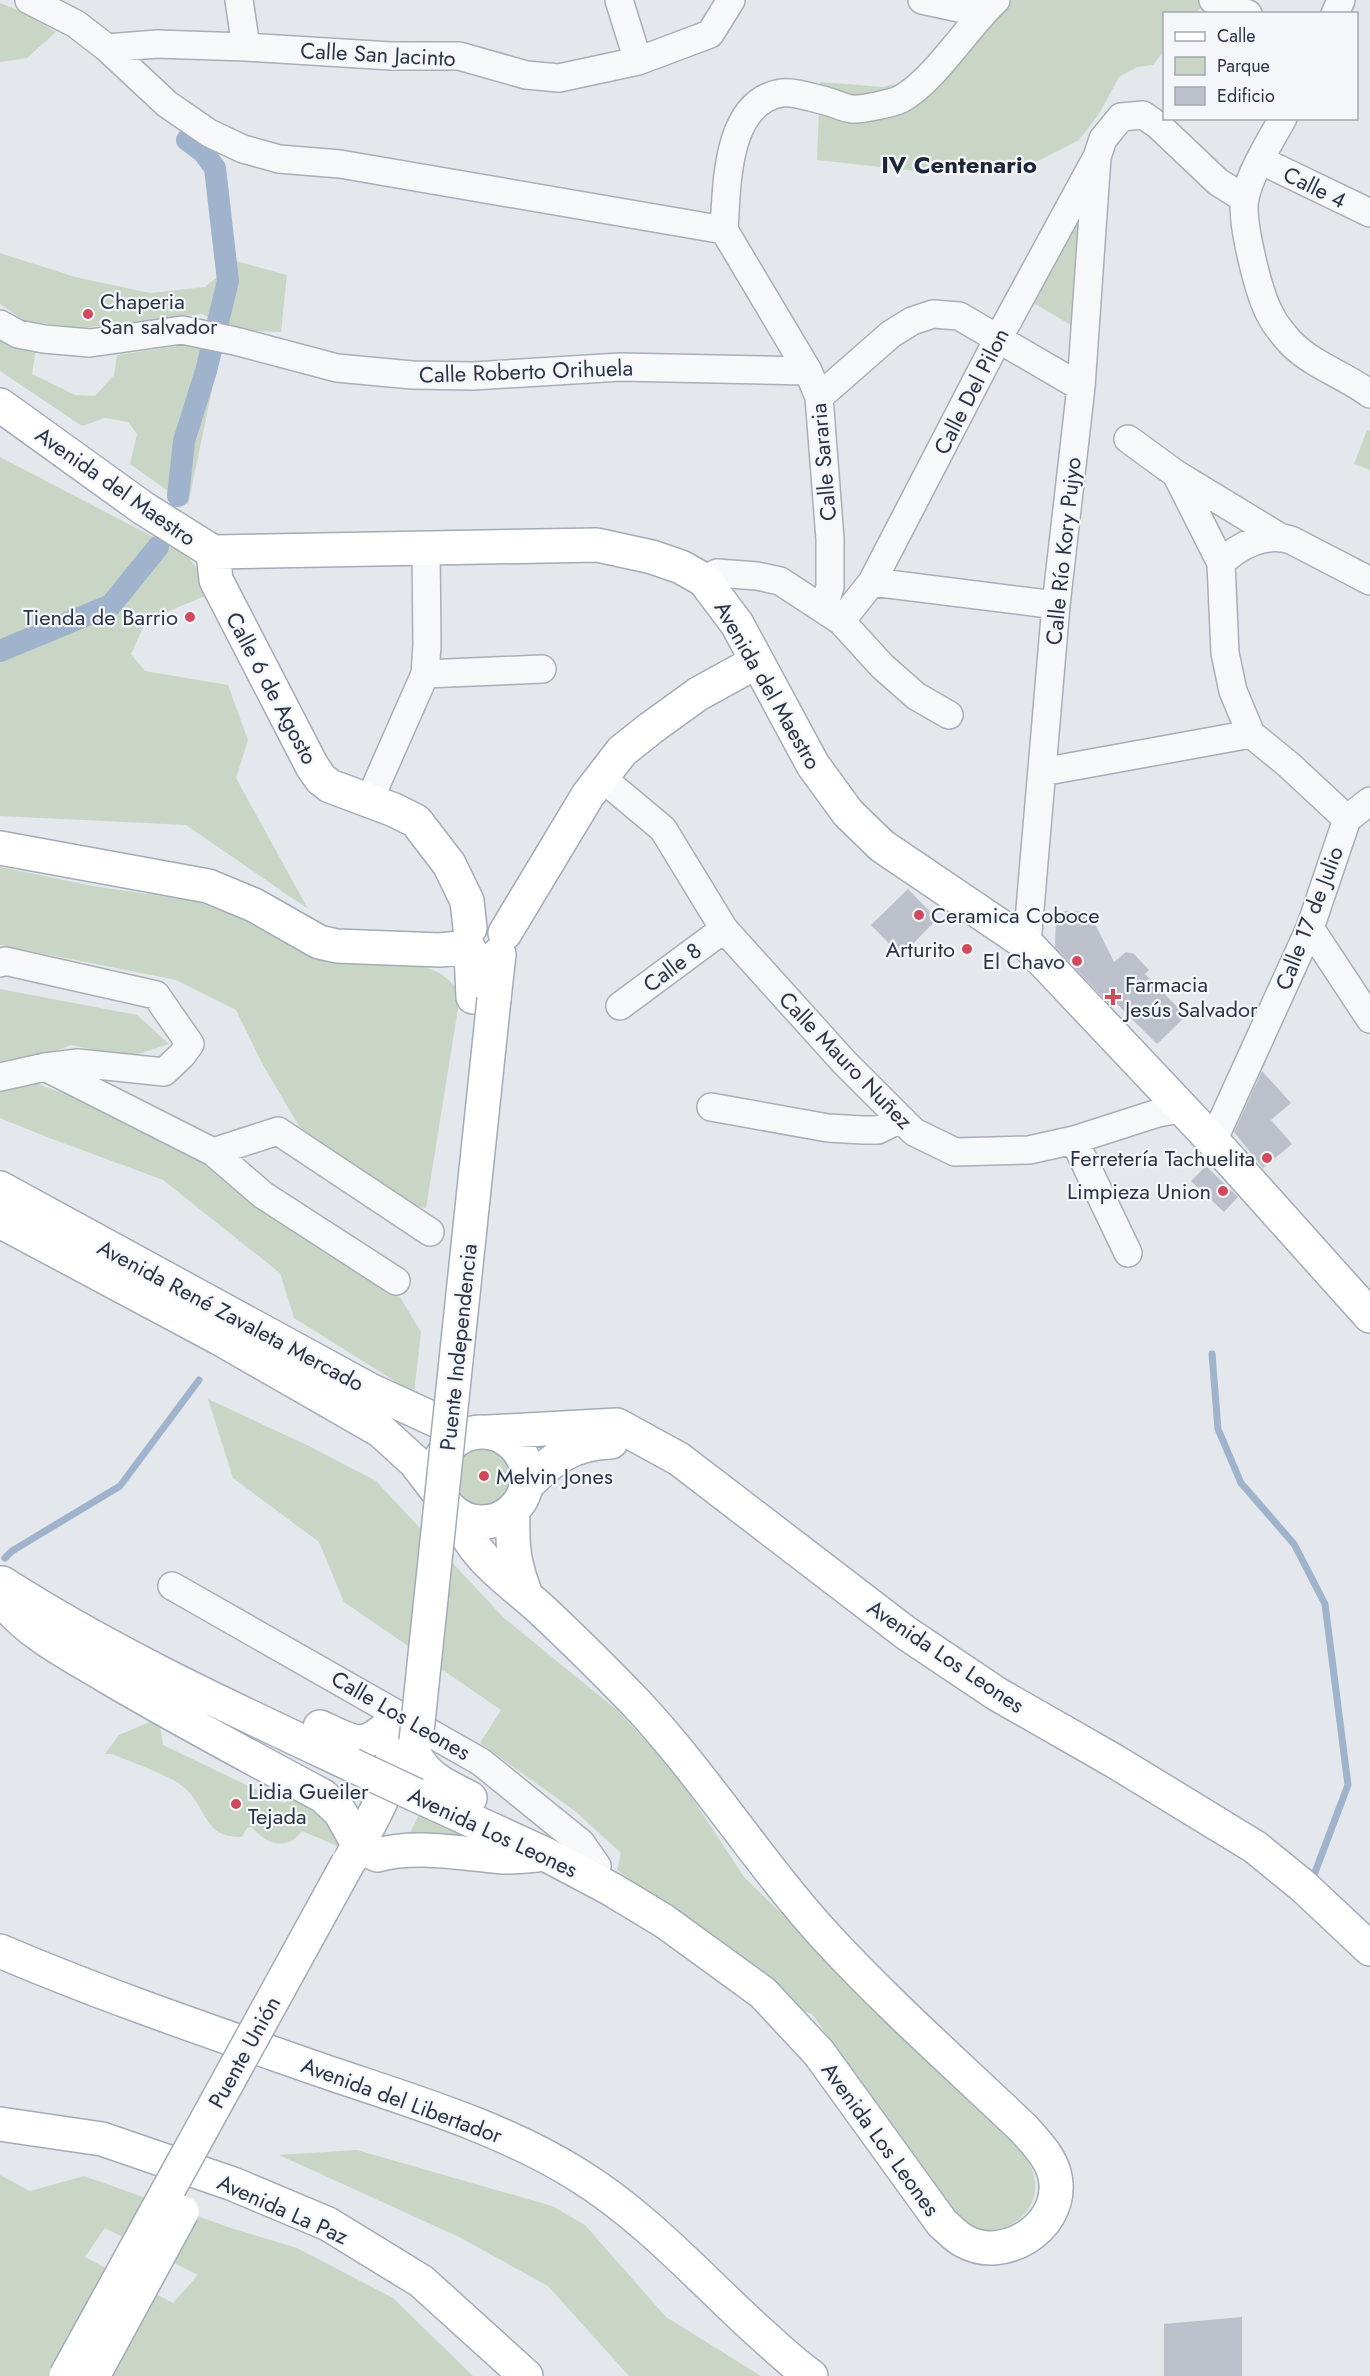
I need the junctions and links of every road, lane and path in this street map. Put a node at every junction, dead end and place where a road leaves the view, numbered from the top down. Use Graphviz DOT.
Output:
graph roads {
  1 [pos="29,0"];
  2 [pos="239,0"];
  3 [pos="619,0"];
  4 [pos="731,0"];
  5 [pos="922,0"];
  6 [pos="1213,0"];
  7 [pos="989,7"];
  8 [pos="1243,12"];
  9 [pos="246,47"];
  10 [pos="107,48"];
  11 [pos="638,61"];
  12 [pos="1282,120"];
  13 [pos="1097,157"];
  14 [pos="1260,160"];
  15 [pos="1245,198"];
  16 [pos="1370,213"];
  17 [pos="724,230"];
  18 [pos="0,324"];
  19 [pos="998,339"];
  20 [pos="808,371"];
  21 [pos="1081,387"];
  22 [pos="1369,392"];
  23 [pos="819,397"];
  24 [pos="0,405"];
  25 [pos="1128,439"];
  26 [pos="1176,474"];
  27 [pos="1278,536"];
  28 [pos="426,549"];
  29 [pos="213,552"];
  30 [pos="1221,563"];
  31 [pos="704,580"];
  32 [pos="1370,581"];
  33 [pos="872,582"];
  34 [pos="1056,605"];
  35 [pos="832,615"];
  36 [pos="756,662"];
  37 [pos="542,669"];
  38 [pos="425,675"];
  39 [pos="949,715"];
  40 [pos="1251,734"];
  41 [pos="1042,772"];
  42 [pos="602,778"];
  43 [pos="369,801"];
  44 [pos="1370,801"];
  45 [pos="1347,819"];
  46 [pos="0,848"];
  47 [pos="1310,928"];
  48 [pos="724,929"];
  49 [pos="483,943"];
  50 [pos="1028,945"];
  51 [pos="0,963"];
  52 [pos="620,1006"];
  53 [pos="1370,1019"];
  54 [pos="45,1067"];
  55 [pos="0,1077"];
  56 [pos="711,1107"];
  57 [pos="1180,1108"];
  58 [pos="900,1119"];
  59 [pos="1074,1140"];
  60 [pos="1213,1141"];
  61 [pos="213,1152"];
  62 [pos="0,1188"];
  63 [pos="0,1221"];
  64 [pos="430,1232"];
  65 [pos="1128,1253"];
  66 [pos="396,1281"];
  67 [pos="1370,1316"];
  68 [pos="478,1433"];
  69 [pos="643,1440"];
  70 [pos="520,1497"];
  71 [pos="449,1505"];
  72 [pos="0,1582"];
  73 [pos="172,1586"];
  74 [pos="526,1595"];
  75 [pos="0,1597"];
  76 [pos="64,1620"];
  77 [pos="409,1739"];
  78 [pos="545,1854"];
  79 [pos="363,1859"];
  80 [pos="591,1878"];
  81 [pos="1370,1949"];
  82 [pos="0,1951"];
  83 [pos="0,2124"];
  84 [pos="66,2376"];
  85 [pos="93,2376"];
  86 [pos="526,2376"];
  87 [pos="811,2376"];
  1 -- 10 [label="street"];
  2 -- 9 [label="street"];
  3 -- 11 [label="street"];
  4 -- 11 [label="street, Calle San Jacinto"];
  5 -- 7 [label="street"];
  6 -- 8 [label="street"];
  7 -- 17 [label="street"];
  9 -- 10 [label="street, Calle San Jacinto"];
  9 -- 11 [label="street, Calle San Jacinto"];
  10 -- 17 [label="street"];
  12 -- 14 [label="street"];
  13 -- 15 [label="street, Calle Del Pilon"];
  13 -- 19 [label="street, Calle Del Pilon"];
  13 -- 21 [label="street, Calle Río Kory Pujyo"];
  14 -- 15 [label="street"];
  14 -- 16 [label="street, Calle 4"];
  15 -- 22 [label="street"];
  17 -- 20 [label="street, Calle Sararia"];
  18 -- 20 [label="street, Calle Roberto Orihuela"];
  19 -- 21 [label="street"];
  19 -- 23 [label="street"];
  19 -- 33 [label="street, Calle Del Pilon"];
  20 -- 23 [label="street, Calle Sararia"];
  21 -- 34 [label="street, Calle Río Kory Pujyo"];
  23 -- 35 [label="street, Calle Sararia"];
  24 -- 29 [label="main road, Avenida del Maestro"];
  25 -- 26 [label="street"];
  26 -- 27 [label="street"];
  26 -- 30 [label="street"];
  27 -- 30 [label="street"];
  27 -- 32 [label="street"];
  28 -- 29 [label="main road, Avenida del Maestro"];
  28 -- 31 [label="main road, Avenida del Maestro"];
  28 -- 38 [label="street"];
  29 -- 43 [label="main road, Calle 6 de Agosto"];
  30 -- 40 [label="street"];
  31 -- 35 [label="street"];
  31 -- 36 [label="main road, Avenida del Maestro"];
  33 -- 34 [label="street"];
  33 -- 35 [label="street, Calle Del Pilon"];
  34 -- 41 [label="street, Calle Río Kory Pujyo"];
  35 -- 39 [label="street"];
  36 -- 42 [label="main road"];
  36 -- 50 [label="main road, Avenida del Maestro"];
  37 -- 38 [label="street"];
  38 -- 43 [label="street"];
  40 -- 41 [label="street"];
  40 -- 45 [label="street"];
  41 -- 50 [label="street, Calle Río Kory Pujyo"];
  42 -- 48 [label="street, Calle Mauro Nuñez"];
  42 -- 49 [label="main road"];
  43 -- 49 [label="main road, Calle 6 de Agosto"];
  44 -- 45 [label="street, Calle 17 de Julio"];
  45 -- 47 [label="street, Calle 17 de Julio"];
  46 -- 49 [label="main road"];
  47 -- 53 [label="street"];
  47 -- 60 [label="street, Calle 17 de Julio"];
  48 -- 52 [label="street, Calle 8"];
  48 -- 58 [label="street, Calle Mauro Nuñez"];
  49 -- 77 [label="main road, Puente Independencia"];
  50 -- 57 [label="main road, Avenida del Maestro"];
  51 -- 54 [label="street"];
  54 -- 55 [label="street"];
  54 -- 61 [label="street"];
  56 -- 58 [label="street"];
  57 -- 59 [label="street, Calle Mauro Nuñez"];
  57 -- 60 [label="main road, Avenida del Maestro"];
  58 -- 59 [label="street, Calle Mauro Nuñez"];
  59 -- 65 [label="street"];
  60 -- 67 [label="main road, Avenida del Maestro"];
  61 -- 64 [label="street"];
  61 -- 66 [label="street"];
  62 -- 68 [label="main road, Avenida René Zavaleta Mercado"];
  63 -- 71 [label="main road, Avenida René Zavaleta Mercado"];
  68 -- 69 [label="main road, Avenida Los Leones"];
  68 -- 70 [label="main road"];
  68 -- 71 [label="main road"];
  69 -- 70 [label="main road"];
  69 -- 81 [label="main road, Avenida Los Leones"];
  70 -- 71 [label="main road"];
  70 -- 74 [label="main road, Avenida Los Leones"];
  71 -- 74 [label="main road, Avenida Los Leones"];
  72 -- 76 [label="main road, Avenida Los Leones"];
  73 -- 80 [label="street, Calle Los Leones"];
  74 -- 80 [label="main road, Avenida Los Leones"];
  75 -- 79 [label="main road"];
  76 -- 77 [label="main road"];
  76 -- 78 [label="main road, Avenida Los Leones, bridge"];
  77 -- 78 [label="main road"];
  77 -- 79 [label="main road, Puente Unión"];
  78 -- 79 [label="main road"];
  78 -- 80 [label="main road, Avenida Los Leones"];
  79 -- 84 [label="main road, Puente Unión, bridge"];
  79 -- 85 [label="main road, Puente Unión, bridge"];
  82 -- 87 [label="main road, Avenida del Libertador"];
  83 -- 86 [label="main road, Avenida La Paz"];
}
